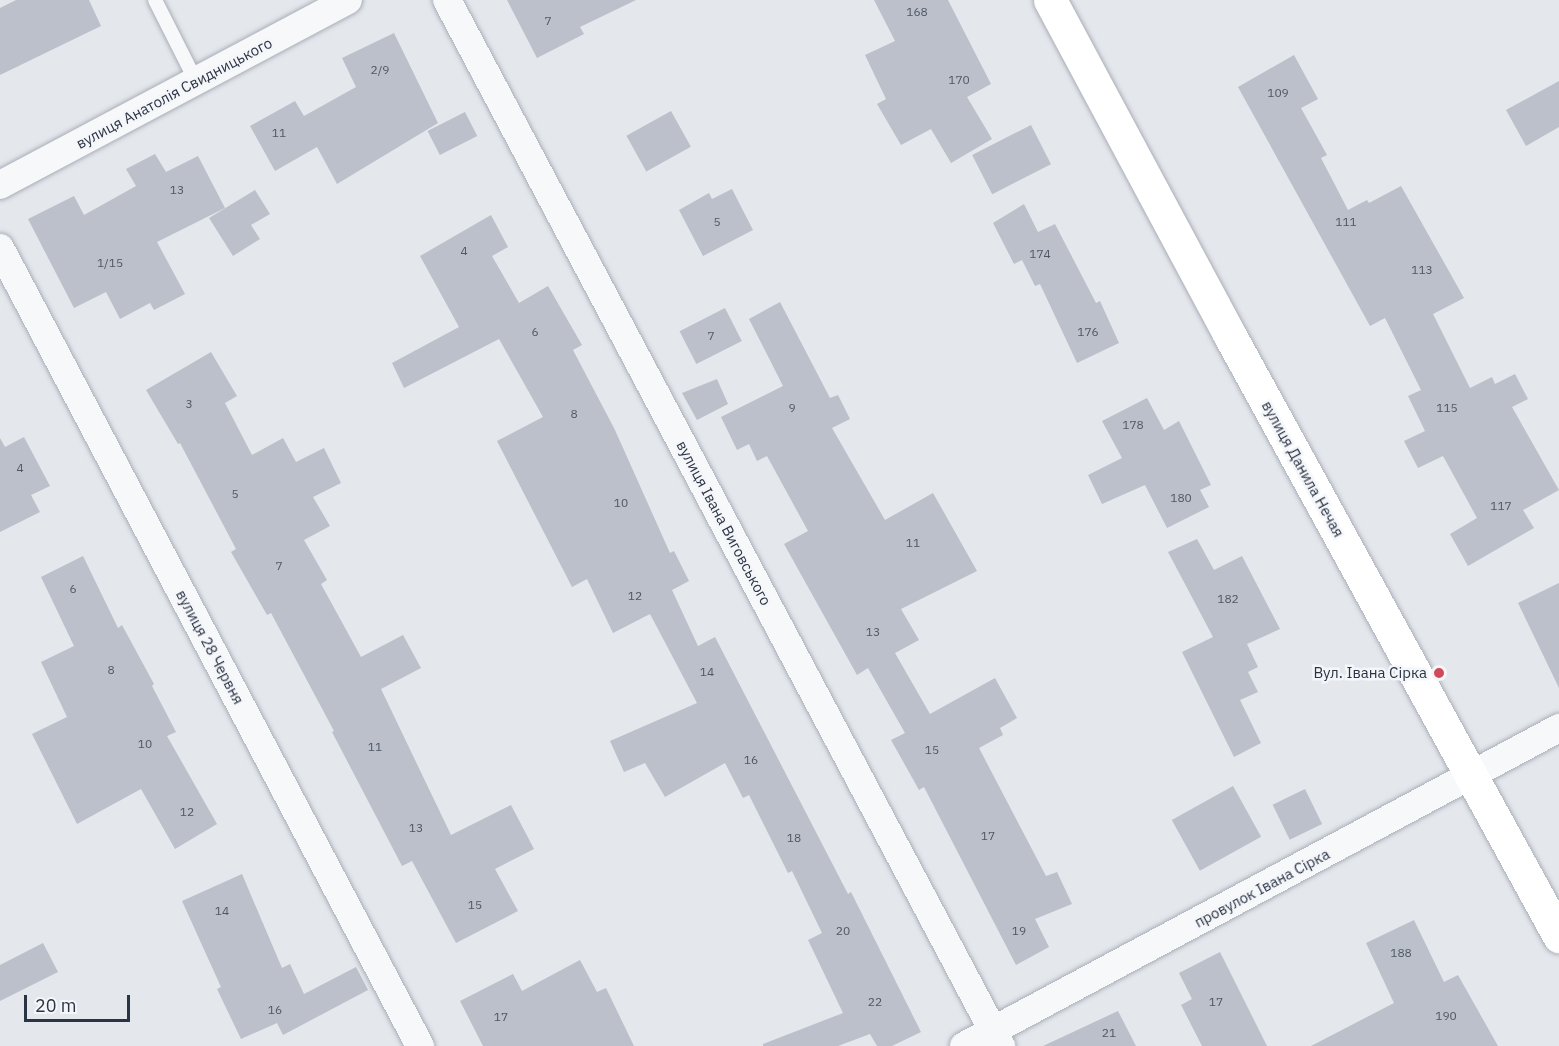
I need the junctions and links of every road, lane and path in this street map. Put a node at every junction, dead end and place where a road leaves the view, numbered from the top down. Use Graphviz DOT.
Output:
graph roads {
  1 [pos="155,0"];
  2 [pos="348,0"];
  3 [pos="447,0"];
  4 [pos="1050,0"];
  5 [pos="196,81"];
  6 [pos="0,185"];
  7 [pos="0,248"];
  8 [pos="1559,728"];
  9 [pos="1472,776"];
  10 [pos="1559,936"];
  11 [pos="997,1038"];
  12 [pos="420,1046"];
  13 [pos="964,1046"];
  1 -- 5 [label="lane"];
  2 -- 5 [label="street, вулиця Анатолія Свидницького"];
  3 -- 11 [label="street, вулиця Івана Виговського"];
  4 -- 9 [label="main road, вулиця Данила Нечая"];
  5 -- 6 [label="street, вулиця Анатолія Свидницького"];
  7 -- 12 [label="street, вулиця 28 Червня"];
  8 -- 9 [label="street, провулок Івана Сірка"];
  9 -- 10 [label="main road, вулиця Данила Нечая"];
  9 -- 11 [label="street, провулок Івана Сірка"];
  11 -- 13 [label="street, провулок Івана Сірка"];
}
